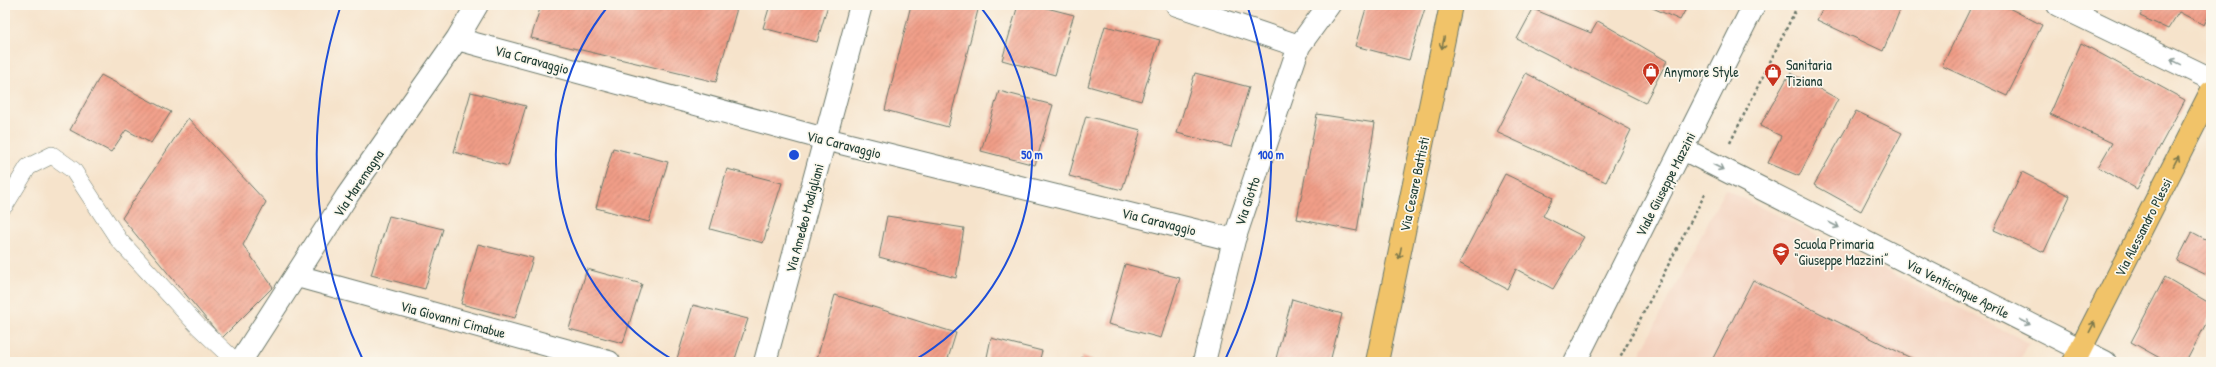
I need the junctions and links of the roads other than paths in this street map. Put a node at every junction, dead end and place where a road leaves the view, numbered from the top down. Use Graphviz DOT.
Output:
graph roads {
  1 [pos="477,5"];
  2 [pos="861,5"];
  3 [pos="1177,5"];
  4 [pos="1329,5"];
  5 [pos="1452,5"];
  6 [pos="1754,5"];
  7 [pos="2058,5"];
  8 [pos="457,39"];
  9 [pos="1299,46"];
  10 [pos="2211,79"];
  11 [pos="2211,92"];
  12 [pos="825,140"];
  13 [pos="1683,149"];
  14 [pos="5,206"];
  15 [pos="1234,240"];
  16 [pos="297,276"];
  17 [pos="2078,356"];
  18 [pos="236,362"];
  19 [pos="240,362"];
  20 [pos="610,362"];
  21 [pos="765,362"];
  22 [pos="1204,362"];
  23 [pos="1377,362"];
  24 [pos="1575,362"];
  25 [pos="2105,362"];
  1 -- 8 [label="street, Via Maremagna"];
  2 -- 12 [label="street, Via Amedeo Modigliani"];
  3 -- 9 [label="street"];
  4 -- 9 [label="street, Via Giotto"];
  5 -- 23 [label="main road, Via Cesare Battisti, one-way"];
  6 -- 13 [label="street, Viale Giuseppe Mazzini"];
  10 -- 7 [label="street, one-way"];
  8 -- 12 [label="street, Via Caravaggio"];
  8 -- 16 [label="street, Via Maremagna"];
  9 -- 15 [label="street, Via Giotto"];
  17 -- 11 [label="main road, Via Alessandro Plessi, one-way"];
  12 -- 15 [label="street, Via Caravaggio"];
  12 -- 21 [label="street, Via Amedeo Modigliani"];
  13 -- 17 [label="street, Via Venticinque Aprile, one-way"];
  13 -- 24 [label="street, Viale Giuseppe Mazzini"];
  14 -- 18 [label="lane"];
  15 -- 22 [label="street, Via Giotto"];
  16 -- 19 [label="street, Via Maremagna"];
  16 -- 20 [label="street, Via Giovanni Cimabue"];
  17 -- 25 [label="street, Via Venticinque Aprile"];
}
